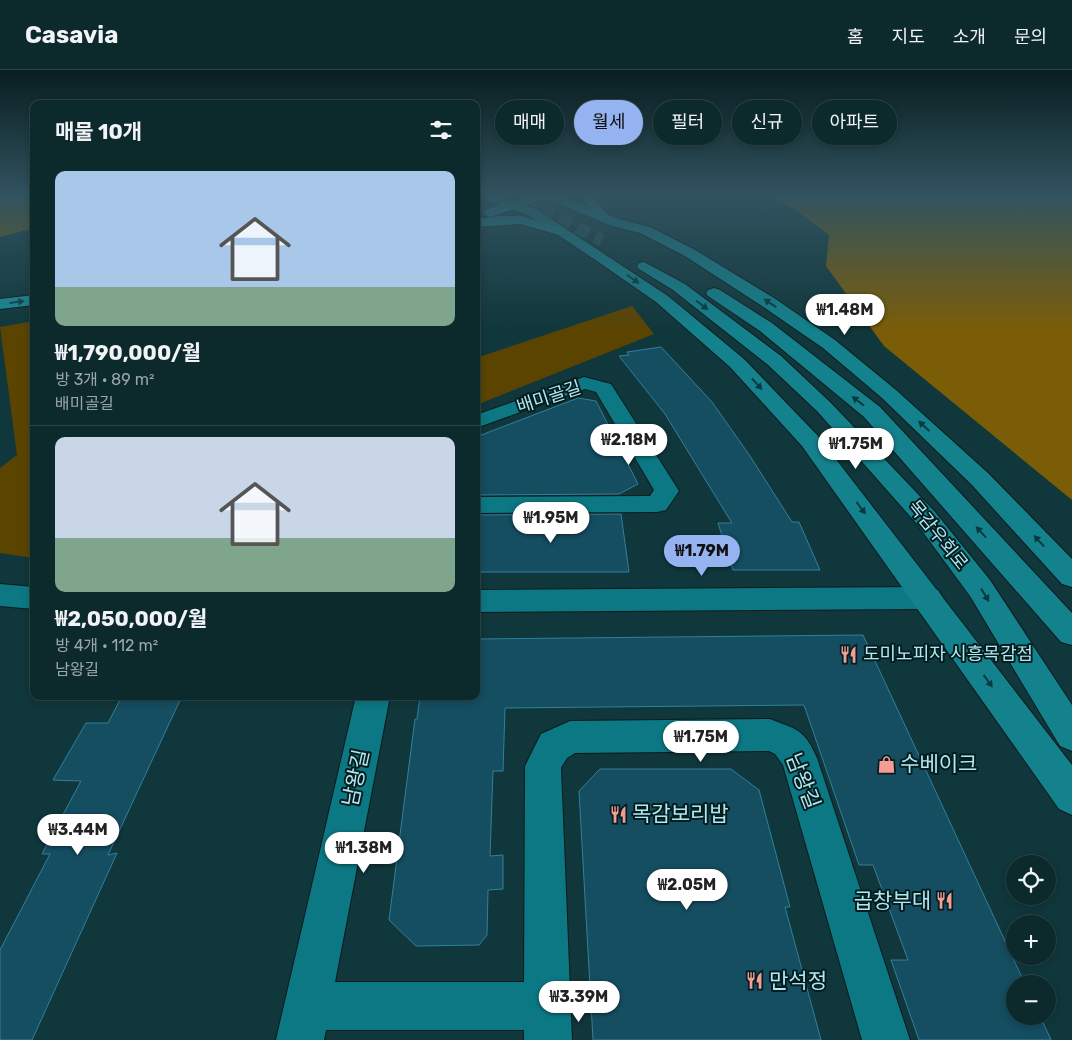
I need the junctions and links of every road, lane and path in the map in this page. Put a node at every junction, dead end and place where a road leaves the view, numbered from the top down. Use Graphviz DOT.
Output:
graph roads {
  1 [pos="574,240"];
  2 [pos="613,240"];
  3 [pos="614,240"];
  4 [pos="665,240"];
  5 [pos="30,285"];
  6 [pos="8,287"];
  7 [pos="30,300"];
  8 [pos="0,304"];
  9 [pos="480,421"];
  10 [pos="480,505"];
  11 [pos="1072,577"];
  12 [pos="0,595"];
  13 [pos="30,598"];
  14 [pos="928,598"];
  15 [pos="480,601"];
  16 [pos="1072,633"];
  17 [pos="372,700"];
  18 [pos="1072,735"];
  19 [pos="1072,796"];
  20 [pos="303,1023"];
  21 [pos="548,1023"];
  22 [pos="886,1040"];
  1 -- 14 [label="main road, one-way"];
  2 -- 18 [label="main road, 목감우회로, one-way"];
  16 -- 3 [label="main road, 목감우회로, one-way"];
  11 -- 4 [label="main road, one-way"];
  5 -- 6 [label="main road"];
  8 -- 7 [label="main road, one-way"];
  9 -- 10 [label="street, 배미골길"];
  12 -- 13 [label="street"];
  14 -- 15 [label="street"];
  14 -- 19 [label="main road, one-way"];
  17 -- 20 [label="street, 남왕길"];
  20 -- 21 [label="street, 남왕길"];
  21 -- 22 [label="street, 남왕길"];
}
